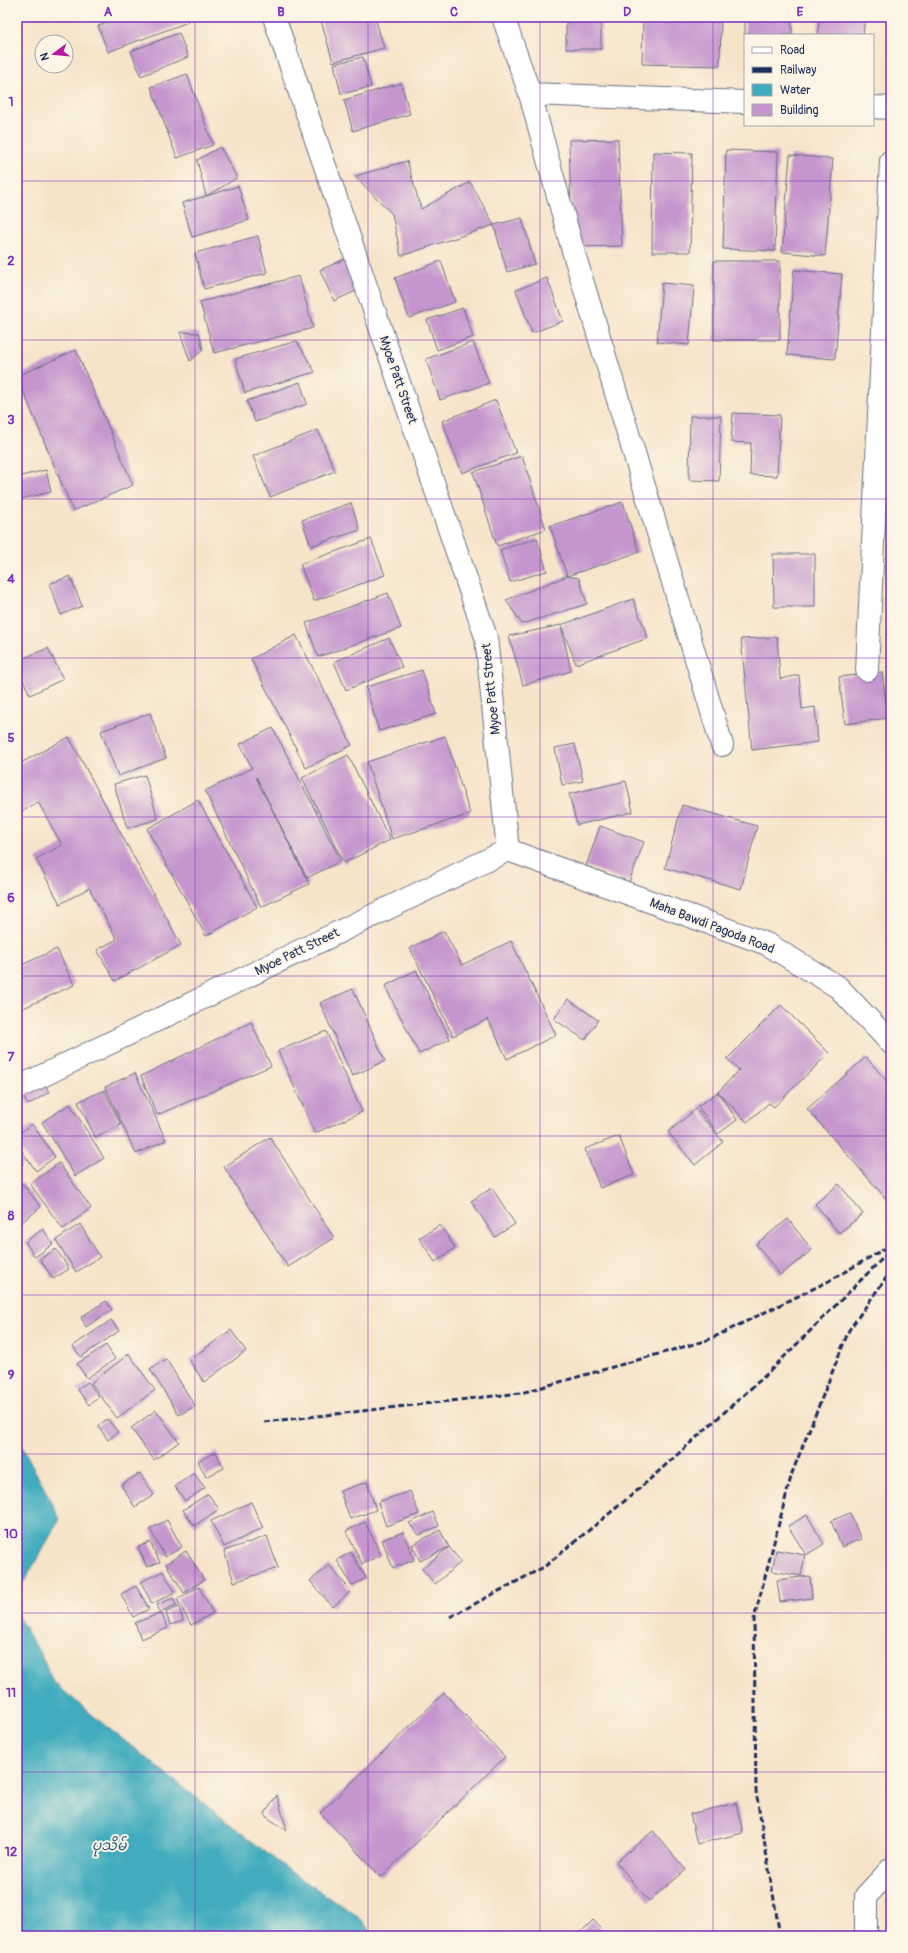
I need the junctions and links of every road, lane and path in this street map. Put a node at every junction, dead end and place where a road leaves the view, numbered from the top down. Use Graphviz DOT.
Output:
graph roads {
  1 [pos="274,17"];
  2 [pos="504,17"];
  3 [pos="530,94"];
  4 [pos="744,102"];
  5 [pos="874,107"];
  6 [pos="891,108"];
  7 [pos="891,161"];
  8 [pos="867,670"];
  9 [pos="722,745"];
  10 [pos="508,850"];
  11 [pos="891,1042"];
  12 [pos="17,1088"];
  13 [pos="891,1869"];
  14 [pos="866,1936"];
  1 -- 10 [label="street, Myoe Patt Street"];
  2 -- 3 [label="street"];
  3 -- 4 [label="street"];
  3 -- 9 [label="street"];
  5 -- 6 [label="street"];
  7 -- 8 [label="street"];
  10 -- 11 [label="street, Maha Bawdi Pagoda Road"];
  10 -- 12 [label="street, Myoe Patt Street"];
  13 -- 14 [label="street"];
}
